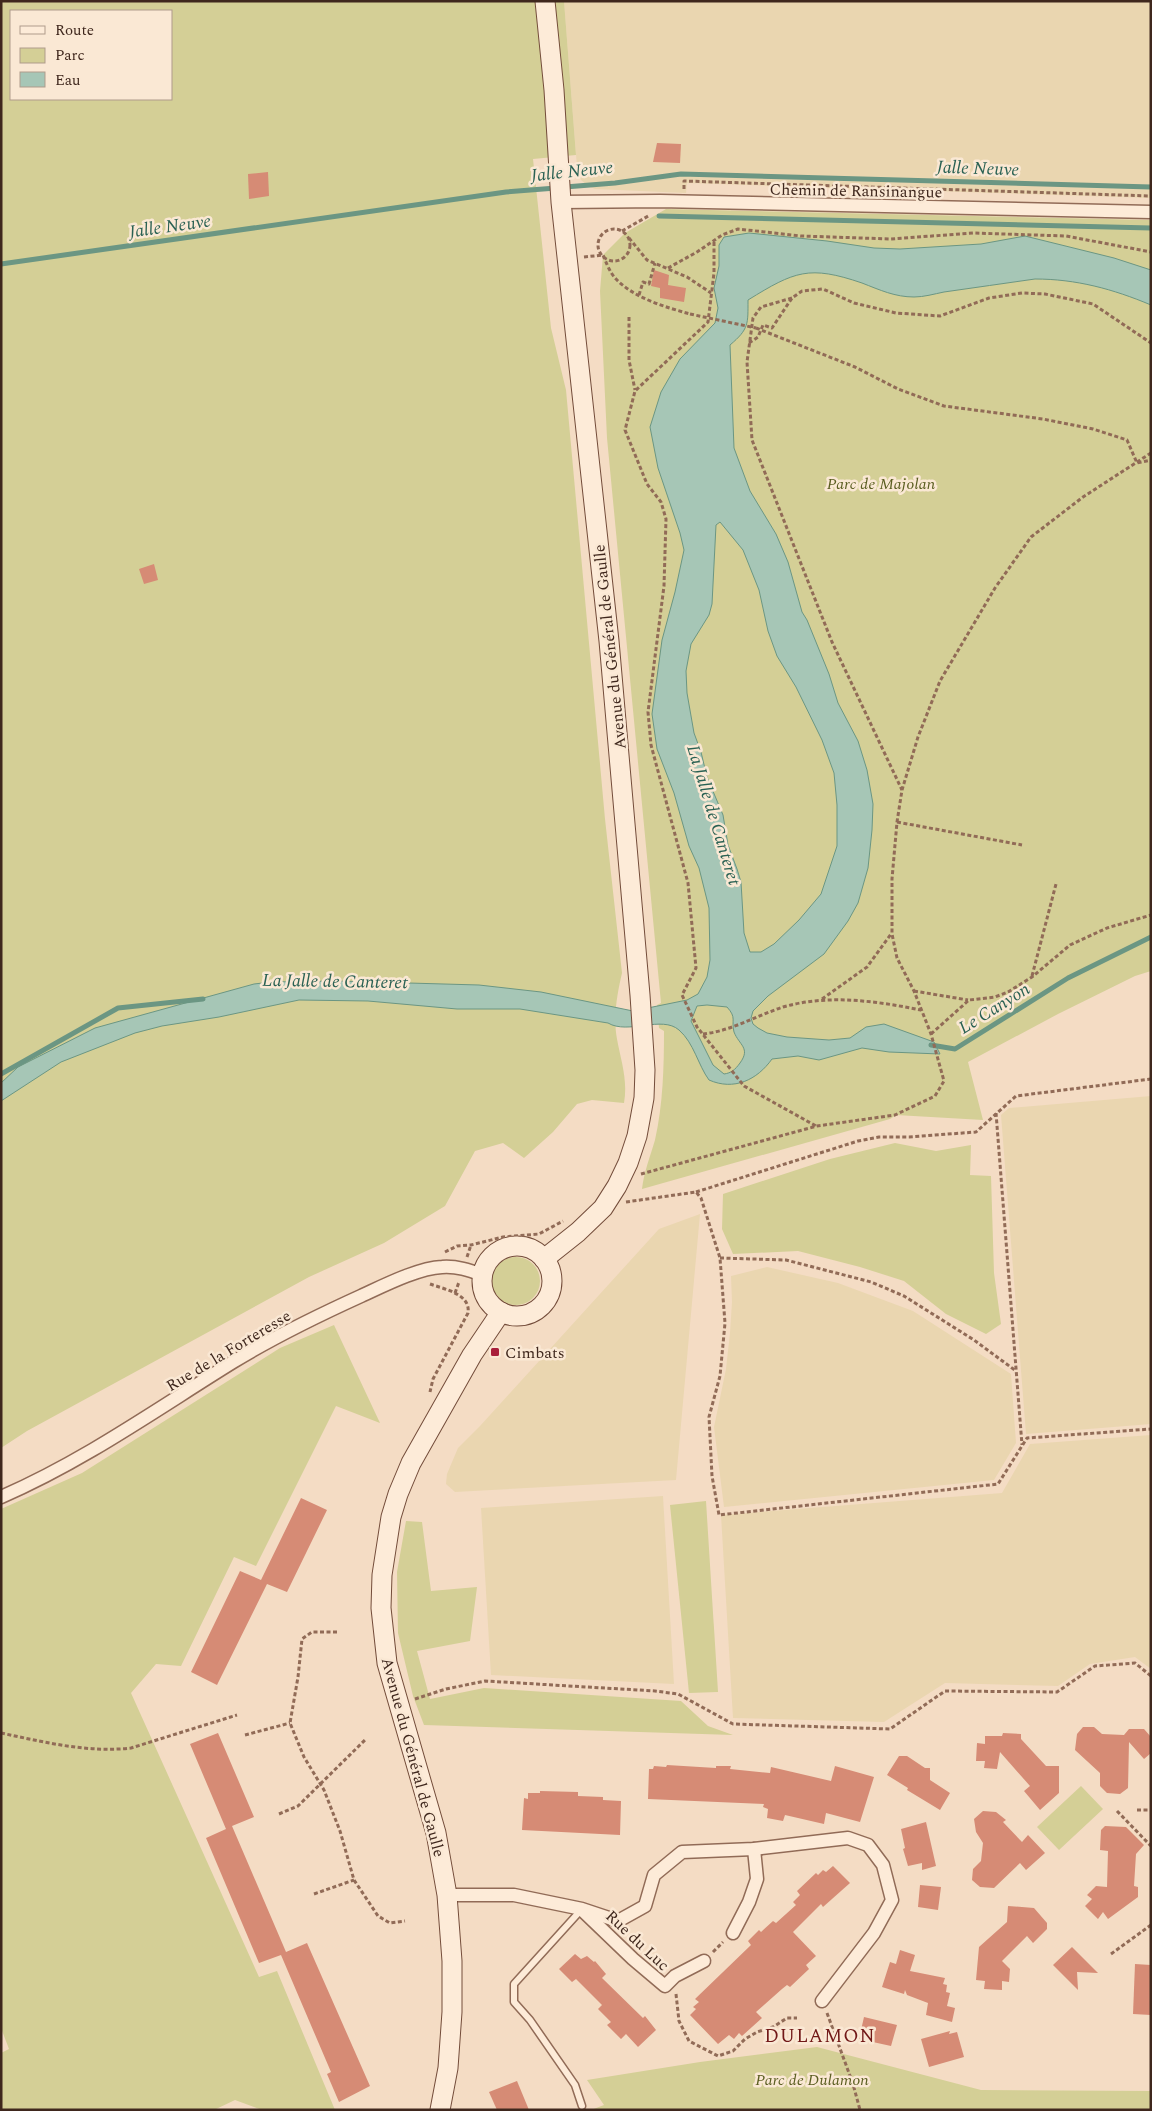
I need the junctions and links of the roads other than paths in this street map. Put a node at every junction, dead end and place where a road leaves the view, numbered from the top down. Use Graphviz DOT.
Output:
graph roads {
  1 [pos="545,1"];
  2 [pos="561,202"];
  3 [pos="1151,212"];
  4 [pos="544,1259"];
  5 [pos="482,1275"];
  6 [pos="501,1312"];
  7 [pos="1,1497"];
  8 [pos="754,1849"];
  9 [pos="447,1895"];
  10 [pos="582,1909"];
  11 [pos="733,1933"];
  12 [pos="704,1961"];
  13 [pos="822,2001"];
  14 [pos="582,2106"];
  15 [pos="440,2110"];
  1 -- 2 [label="main road, Avenue du Général de Gaulle"];
  2 -- 3 [label="street, Chemin de Ransinangue"];
  2 -- 4 [label="main road, Avenue du Général de Gaulle"];
  4 -- 5 [label="main road"];
  4 -- 6 [label="main road"];
  5 -- 6 [label="main road"];
  5 -- 7 [label="street, Rue de la Forteresse"];
  6 -- 9 [label="main road, Avenue du Général de Gaulle"];
  8 -- 10 [label="street"];
  8 -- 11 [label="street"];
  8 -- 13 [label="street"];
  9 -- 10 [label="street, Rue du Luc"];
  9 -- 15 [label="main road, Avenue du Général de Gaulle"];
  10 -- 12 [label="street, Rue du Luc"];
  10 -- 14 [label="lane"];
}
